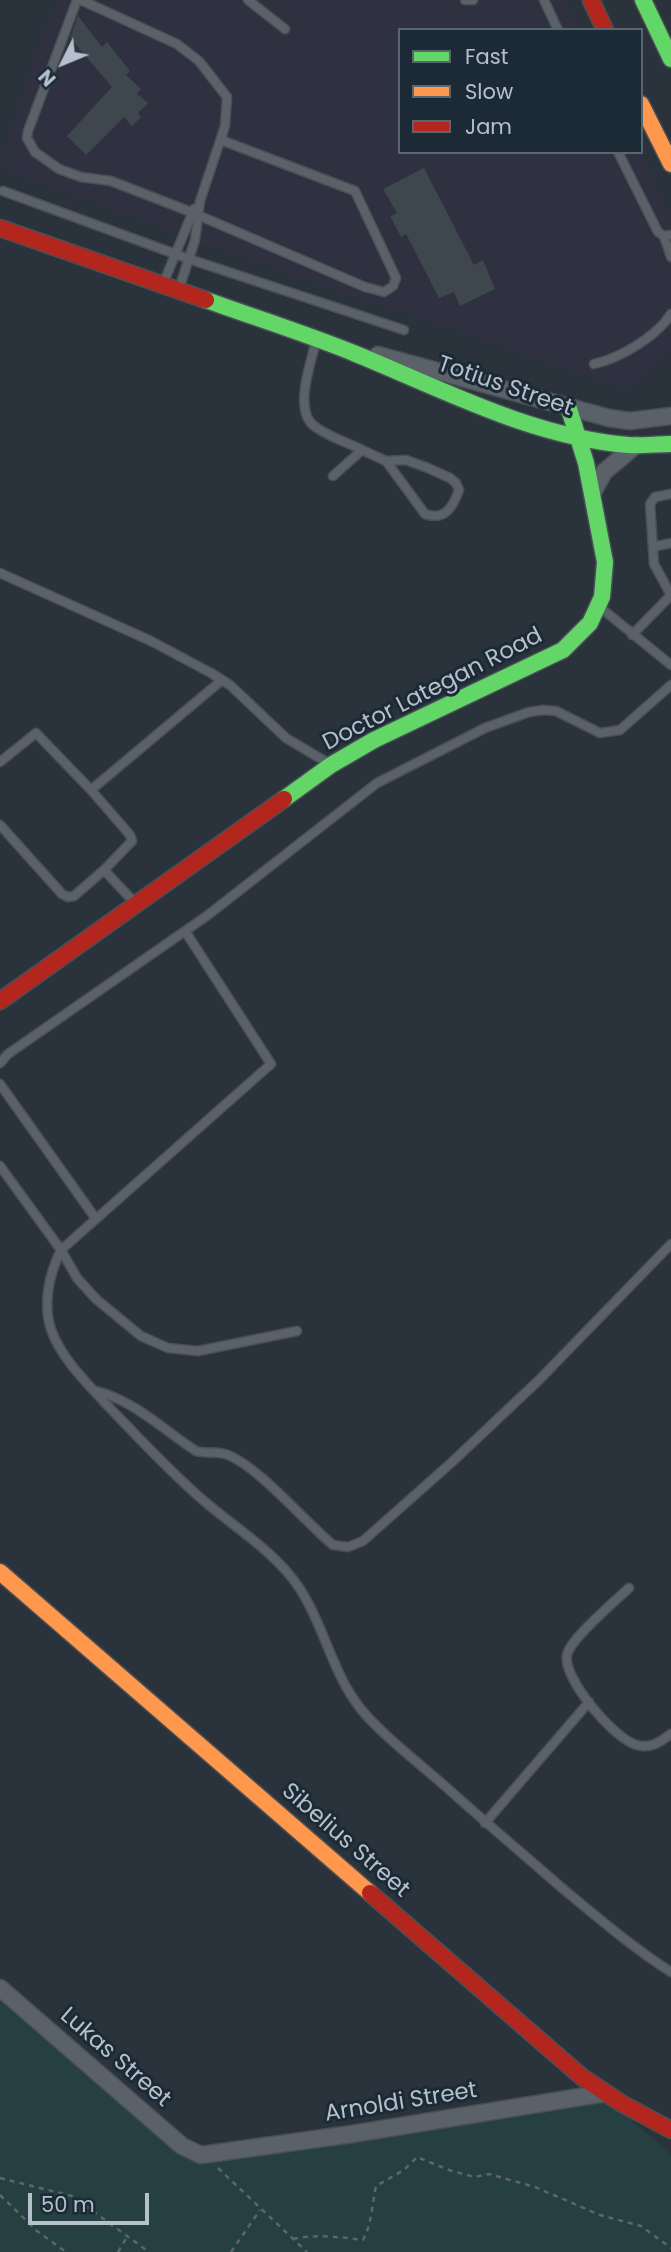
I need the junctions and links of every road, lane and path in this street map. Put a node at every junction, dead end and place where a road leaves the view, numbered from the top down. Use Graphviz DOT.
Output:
graph roads {
  1 [pos="79,0"];
  2 [pos="248,0"];
  3 [pos="465,0"];
  4 [pos="473,0"];
  5 [pos="544,0"];
  6 [pos="591,0"];
  7 [pos="643,0"];
  8 [pos="657,0"];
  9 [pos="671,27"];
  10 [pos="557,28"];
  11 [pos="604,28"];
  12 [pos="285,29"];
  13 [pos="671,59"];
  14 [pos="643,108"];
  15 [pos="221,140"];
  16 [pos="619,154"];
  17 [pos="671,164"];
  18 [pos="3,191"];
  19 [pos="195,214"];
  20 [pos="0,228"];
  21 [pos="667,236"];
  22 [pos="175,253"];
  23 [pos="671,257"];
  24 [pos="189,259"];
  25 [pos="171,288"];
  26 [pos="671,314"];
  27 [pos="404,330"];
  28 [pos="324,341"];
  29 [pos="594,364"];
  30 [pos="569,408"];
  31 [pos="671,416"];
  32 [pos="609,418"];
  33 [pos="581,437"];
  34 [pos="671,444"];
  35 [pos="636,445"];
  36 [pos="362,450"];
  37 [pos="386,461"];
  38 [pos="333,476"];
  39 [pos="592,494"];
  40 [pos="671,494"];
  41 [pos="671,543"];
  42 [pos="653,547"];
  43 [pos="0,573"];
  44 [pos="671,595"];
  45 [pos="598,606"];
  46 [pos="632,635"];
  47 [pos="671,665"];
  48 [pos="222,680"];
  49 [pos="671,685"];
  50 [pos="0,762"];
  51 [pos="331,765"];
  52 [pos="91,790"];
  53 [pos="0,825"];
  54 [pos="104,870"];
  55 [pos="136,904"];
  56 [pos="185,931"];
  57 [pos="0,1001"];
  58 [pos="0,1063"];
  59 [pos="0,1086"];
  60 [pos="0,1166"];
  61 [pos="96,1220"];
  62 [pos="671,1244"];
  63 [pos="61,1250"];
  64 [pos="297,1331"];
  65 [pos="94,1391"];
  66 [pos="0,1572"];
  67 [pos="629,1588"];
  68 [pos="589,1702"];
  69 [pos="671,1734"];
  70 [pos="485,1823"];
  71 [pos="671,1972"];
  72 [pos="0,1988"];
  73 [pos="605,2094"];
  74 [pos="671,2130"];
  75 [pos="204,2155"];
  76 [pos="0,2178"];
  77 [pos="0,2195"];
  78 [pos="260,2210"];
  79 [pos="128,2236"];
  80 [pos="293,2239"];
  81 [pos="671,2248"];
  82 [pos="66,2252"];
  83 [pos="118,2252"];
  84 [pos="149,2252"];
  85 [pos="231,2252"];
  86 [pos="307,2252"];
  1 -- 15 [label="lane"];
  1 -- 19 [label="lane"];
  2 -- 12 [label="lane"];
  3 -- 4 [label="lane"];
  5 -- 10 [label="lane"];
  6 -- 11 [label="street"];
  7 -- 13 [label="street"];
  8 -- 9 [label="street"];
  14 -- 17 [label="street"];
  15 -- 19 [label="lane"];
  15 -- 19 [label="lane"];
  16 -- 21 [label="lane"];
  18 -- 22 [label="lane"];
  19 -- 22 [label="lane"];
  19 -- 24 [label="lane"];
  20 -- 25 [label="street, Totius Street"];
  21 -- 23 [label="lane"];
  22 -- 24 [label="lane"];
  22 -- 25 [label="lane"];
  24 -- 25 [label="lane"];
  24 -- 27 [label="lane"];
  25 -- 28 [label="street, Totius Street"];
  26 -- 29 [label="lane"];
  28 -- 30 [label="street, Totius Street"];
  28 -- 33 [label="street, Totius Street"];
  28 -- 36 [label="lane"];
  30 -- 32 [label="street, Totius Street"];
  30 -- 33 [label="street, Doctor Lategan Road"];
  31 -- 32 [label="street, Totius Street"];
  32 -- 33 [label="street"];
  33 -- 35 [label="street, Totius Street"];
  33 -- 39 [label="street, Doctor Lategan Road"];
  34 -- 35 [label="street, Totius Street"];
  35 -- 39 [label="street"];
  36 -- 37 [label="lane"];
  36 -- 38 [label="lane"];
  37 -- 37 [label="lane"];
  39 -- 45 [label="street, Doctor Lategan Road"];
  40 -- 42 [label="lane"];
  41 -- 42 [label="lane"];
  42 -- 44 [label="lane"];
  43 -- 48 [label="lane"];
  44 -- 46 [label="lane"];
  45 -- 46 [label="lane"];
  45 -- 51 [label="street, Doctor Lategan Road"];
  46 -- 47 [label="lane"];
  48 -- 51 [label="lane"];
  48 -- 52 [label="lane"];
  49 -- 56 [label="lane"];
  50 -- 52 [label="lane"];
  51 -- 55 [label="street, Doctor Lategan Road"];
  52 -- 54 [label="lane"];
  53 -- 54 [label="lane"];
  54 -- 55 [label="lane"];
  55 -- 57 [label="street, Doctor Lategan Road"];
  56 -- 58 [label="lane"];
  56 -- 61 [label="lane"];
  59 -- 61 [label="lane"];
  60 -- 63 [label="lane"];
  61 -- 63 [label="lane"];
  62 -- 65 [label="lane"];
  63 -- 64 [label="lane"];
  63 -- 65 [label="lane"];
  65 -- 70 [label="lane"];
  66 -- 73 [label="street, Sibelius Street"];
  67 -- 68 [label="lane"];
  68 -- 69 [label="lane"];
  68 -- 70 [label="lane"];
  70 -- 71 [label="lane"];
  72 -- 75 [label="street, Lukas Street"];
  73 -- 74 [label="street, Sibelius Street"];
  73 -- 75 [label="street, Arnoldi Street"];
  75 -- 78 [label="path"];
  76 -- 79 [label="path"];
  77 -- 82 [label="path"];
  78 -- 80 [label="path"];
  78 -- 85 [label="path"];
  79 -- 83 [label="path"];
  79 -- 84 [label="path"];
  80 -- 81 [label="path"];
  80 -- 86 [label="path"];
}
